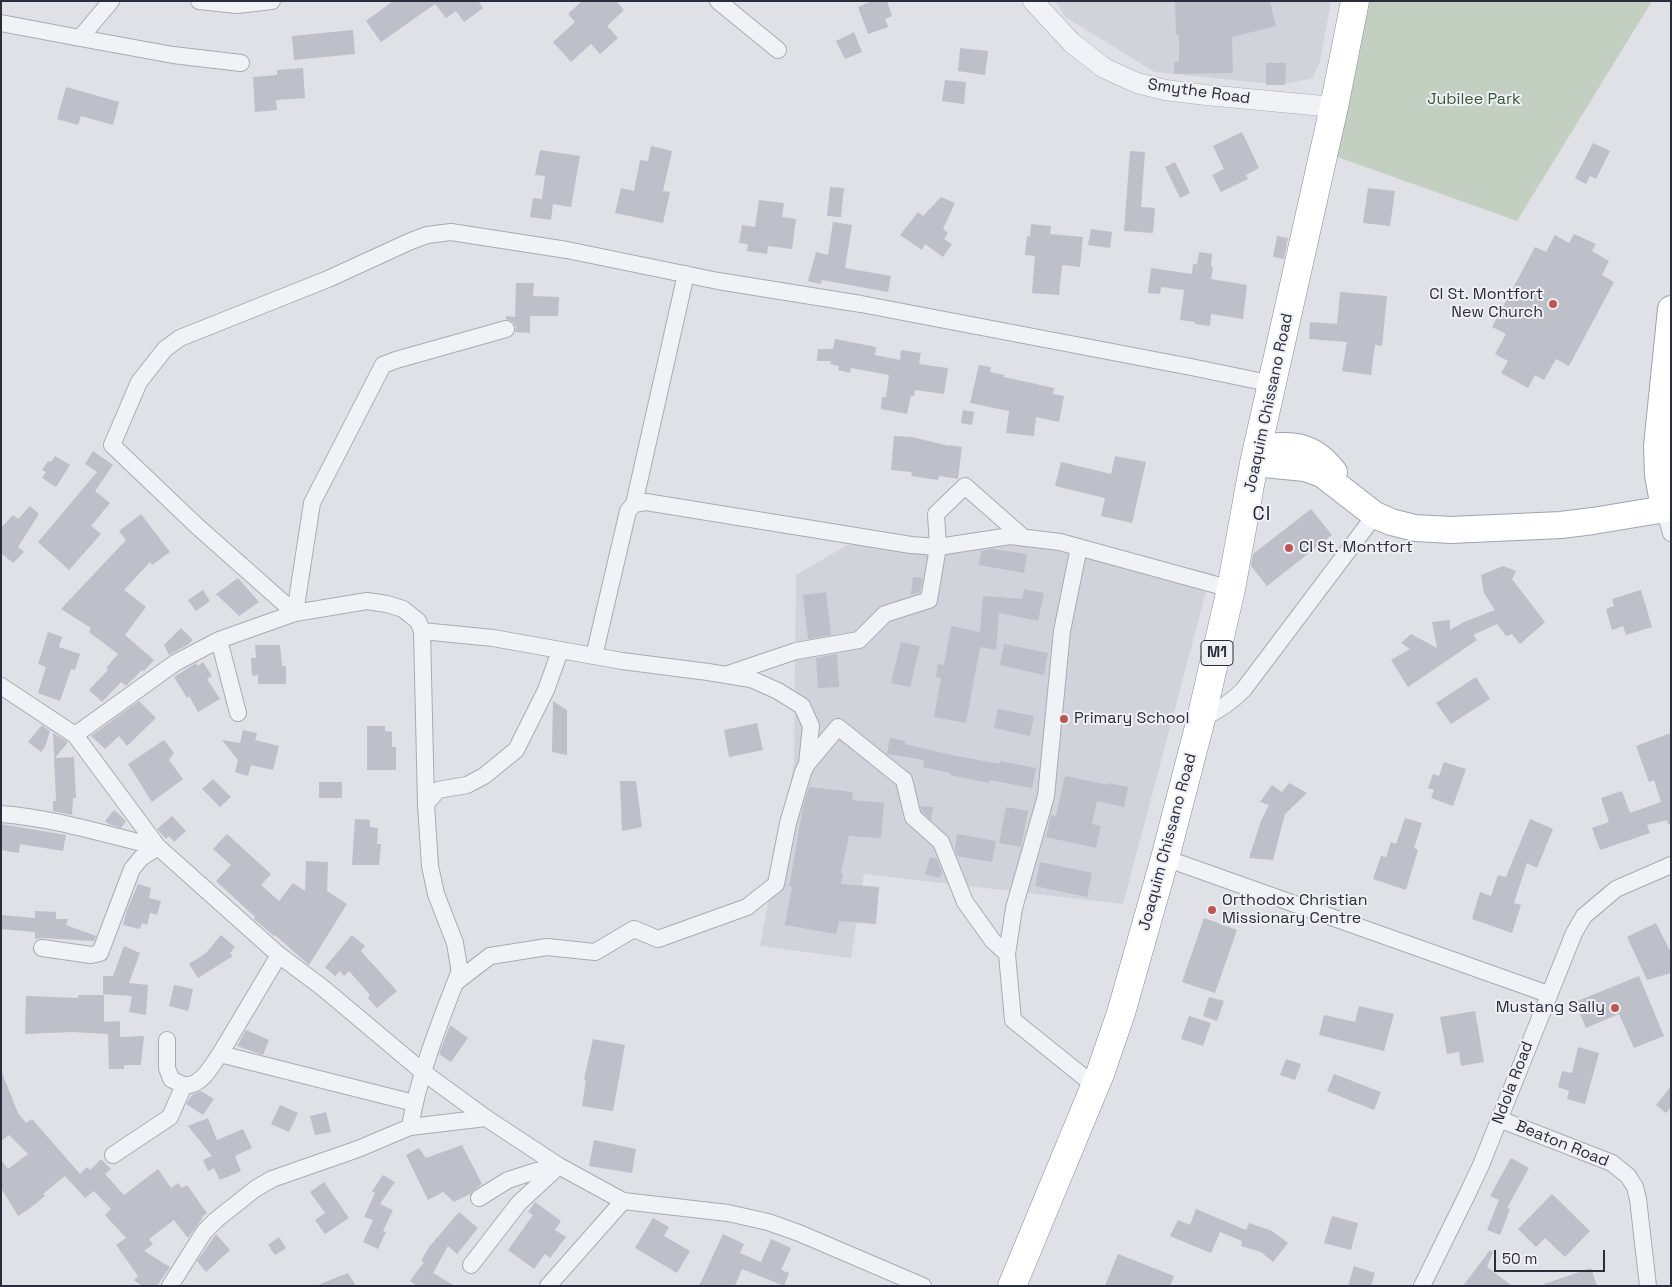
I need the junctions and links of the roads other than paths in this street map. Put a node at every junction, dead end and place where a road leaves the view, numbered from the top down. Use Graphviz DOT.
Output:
graph roads {
  1 [pos="111,1"];
  2 [pos="199,1"];
  3 [pos="272,1"];
  4 [pos="718,1"];
  5 [pos="1033,1"];
  6 [pos="1355,1"];
  7 [pos="1,23"];
  8 [pos="80,38"];
  9 [pos="778,50"];
  10 [pos="241,63"];
  11 [pos="1334,107"];
  12 [pos="686,274"];
  13 [pos="1671,309"];
  14 [pos="506,330"];
  15 [pos="1273,384"];
  16 [pos="1256,456"];
  17 [pos="634,504"];
  18 [pos="1366,508"];
  19 [pos="1667,508"];
  20 [pos="1671,533"];
  21 [pos="1024,538"];
  22 [pos="938,547"];
  23 [pos="1078,547"];
  24 [pos="1231,589"];
  25 [pos="295,613"];
  26 [pos="422,631"];
  27 [pos="219,640"];
  28 [pos="560,651"];
  29 [pos="594,656"];
  30 [pos="726,675"];
  31 [pos="1,686"];
  32 [pos="238,713"];
  33 [pos="1202,719"];
  34 [pos="75,735"];
  35 [pos="807,764"];
  36 [pos="426,804"];
  37 [pos="1,814"];
  38 [pos="158,847"];
  39 [pos="1165,858"];
  40 [pos="1671,865"];
  41 [pos="42,948"];
  42 [pos="1008,954"];
  43 [pos="279,955"];
  44 [pos="455,983"];
  45 [pos="1548,994"];
  46 [pos="167,1040"];
  47 [pos="220,1054"];
  48 [pos="423,1072"];
  49 [pos="184,1085"];
  50 [pos="1095,1086"];
  51 [pos="414,1103"];
  52 [pos="486,1118"];
  53 [pos="1499,1119"];
  54 [pos="410,1128"];
  55 [pos="113,1155"];
  56 [pos="558,1166"];
  57 [pos="479,1198"];
  58 [pos="623,1201"];
  59 [pos="471,1265"];
  60 [pos="170,1286"];
  61 [pos="548,1286"];
  62 [pos="923,1286"];
  63 [pos="1012,1286"];
  64 [pos="1422,1286"];
  65 [pos="1648,1286"];
  1 -- 8 [label="street"];
  2 -- 3 [label="street"];
  4 -- 9 [label="street"];
  5 -- 11 [label="street, Smythe Road"];
  6 -- 11 [label="highway, Joaquim Chissano Road / M1"];
  7 -- 8 [label="street"];
  8 -- 10 [label="street"];
  11 -- 15 [label="highway, Joaquim Chissano Road / M1"];
  12 -- 15 [label="street"];
  12 -- 17 [label="street"];
  12 -- 25 [label="street"];
  13 -- 19 [label="main road"];
  14 -- 25 [label="street"];
  15 -- 16 [label="highway, Joaquim Chissano Road / M1"];
  16 -- 18 [label="main road"];
  16 -- 24 [label="highway, Joaquim Chissano Road / M1"];
  17 -- 22 [label="street"];
  17 -- 29 [label="street"];
  18 -- 19 [label="main road"];
  18 -- 33 [label="street"];
  19 -- 20 [label="street"];
  21 -- 22 [label="street"];
  21 -- 22 [label="street"];
  21 -- 23 [label="street"];
  22 -- 30 [label="street"];
  23 -- 24 [label="street"];
  23 -- 42 [label="street"];
  24 -- 33 [label="highway, Joaquim Chissano Road / M1"];
  25 -- 26 [label="street"];
  25 -- 27 [label="street"];
  26 -- 28 [label="street"];
  26 -- 36 [label="street"];
  27 -- 32 [label="street"];
  27 -- 34 [label="street"];
  28 -- 29 [label="street"];
  28 -- 36 [label="street"];
  29 -- 30 [label="street"];
  30 -- 35 [label="street"];
  31 -- 34 [label="street"];
  33 -- 39 [label="highway, Joaquim Chissano Road / M1"];
  34 -- 38 [label="street"];
  35 -- 42 [label="street"];
  35 -- 44 [label="street"];
  36 -- 44 [label="street"];
  37 -- 38 [label="street"];
  38 -- 41 [label="street"];
  38 -- 43 [label="street"];
  39 -- 45 [label="street"];
  39 -- 50 [label="highway, Joaquim Chissano Road / M1"];
  40 -- 45 [label="street, Ndola Road"];
  42 -- 50 [label="street"];
  43 -- 47 [label="street"];
  43 -- 48 [label="street"];
  44 -- 48 [label="street"];
  45 -- 53 [label="street, Ndola Road"];
  46 -- 49 [label="street"];
  47 -- 49 [label="street"];
  47 -- 51 [label="street"];
  48 -- 51 [label="street"];
  48 -- 52 [label="street"];
  49 -- 55 [label="street"];
  50 -- 63 [label="highway, Joaquim Chissano Road / M1"];
  51 -- 54 [label="street"];
  52 -- 54 [label="street"];
  52 -- 56 [label="street"];
  53 -- 64 [label="street, Ndola Road"];
  53 -- 65 [label="street, Beaton Road"];
  54 -- 60 [label="street"];
  56 -- 57 [label="street"];
  56 -- 58 [label="street"];
  56 -- 59 [label="street"];
  58 -- 61 [label="street"];
  58 -- 62 [label="street"];
}
